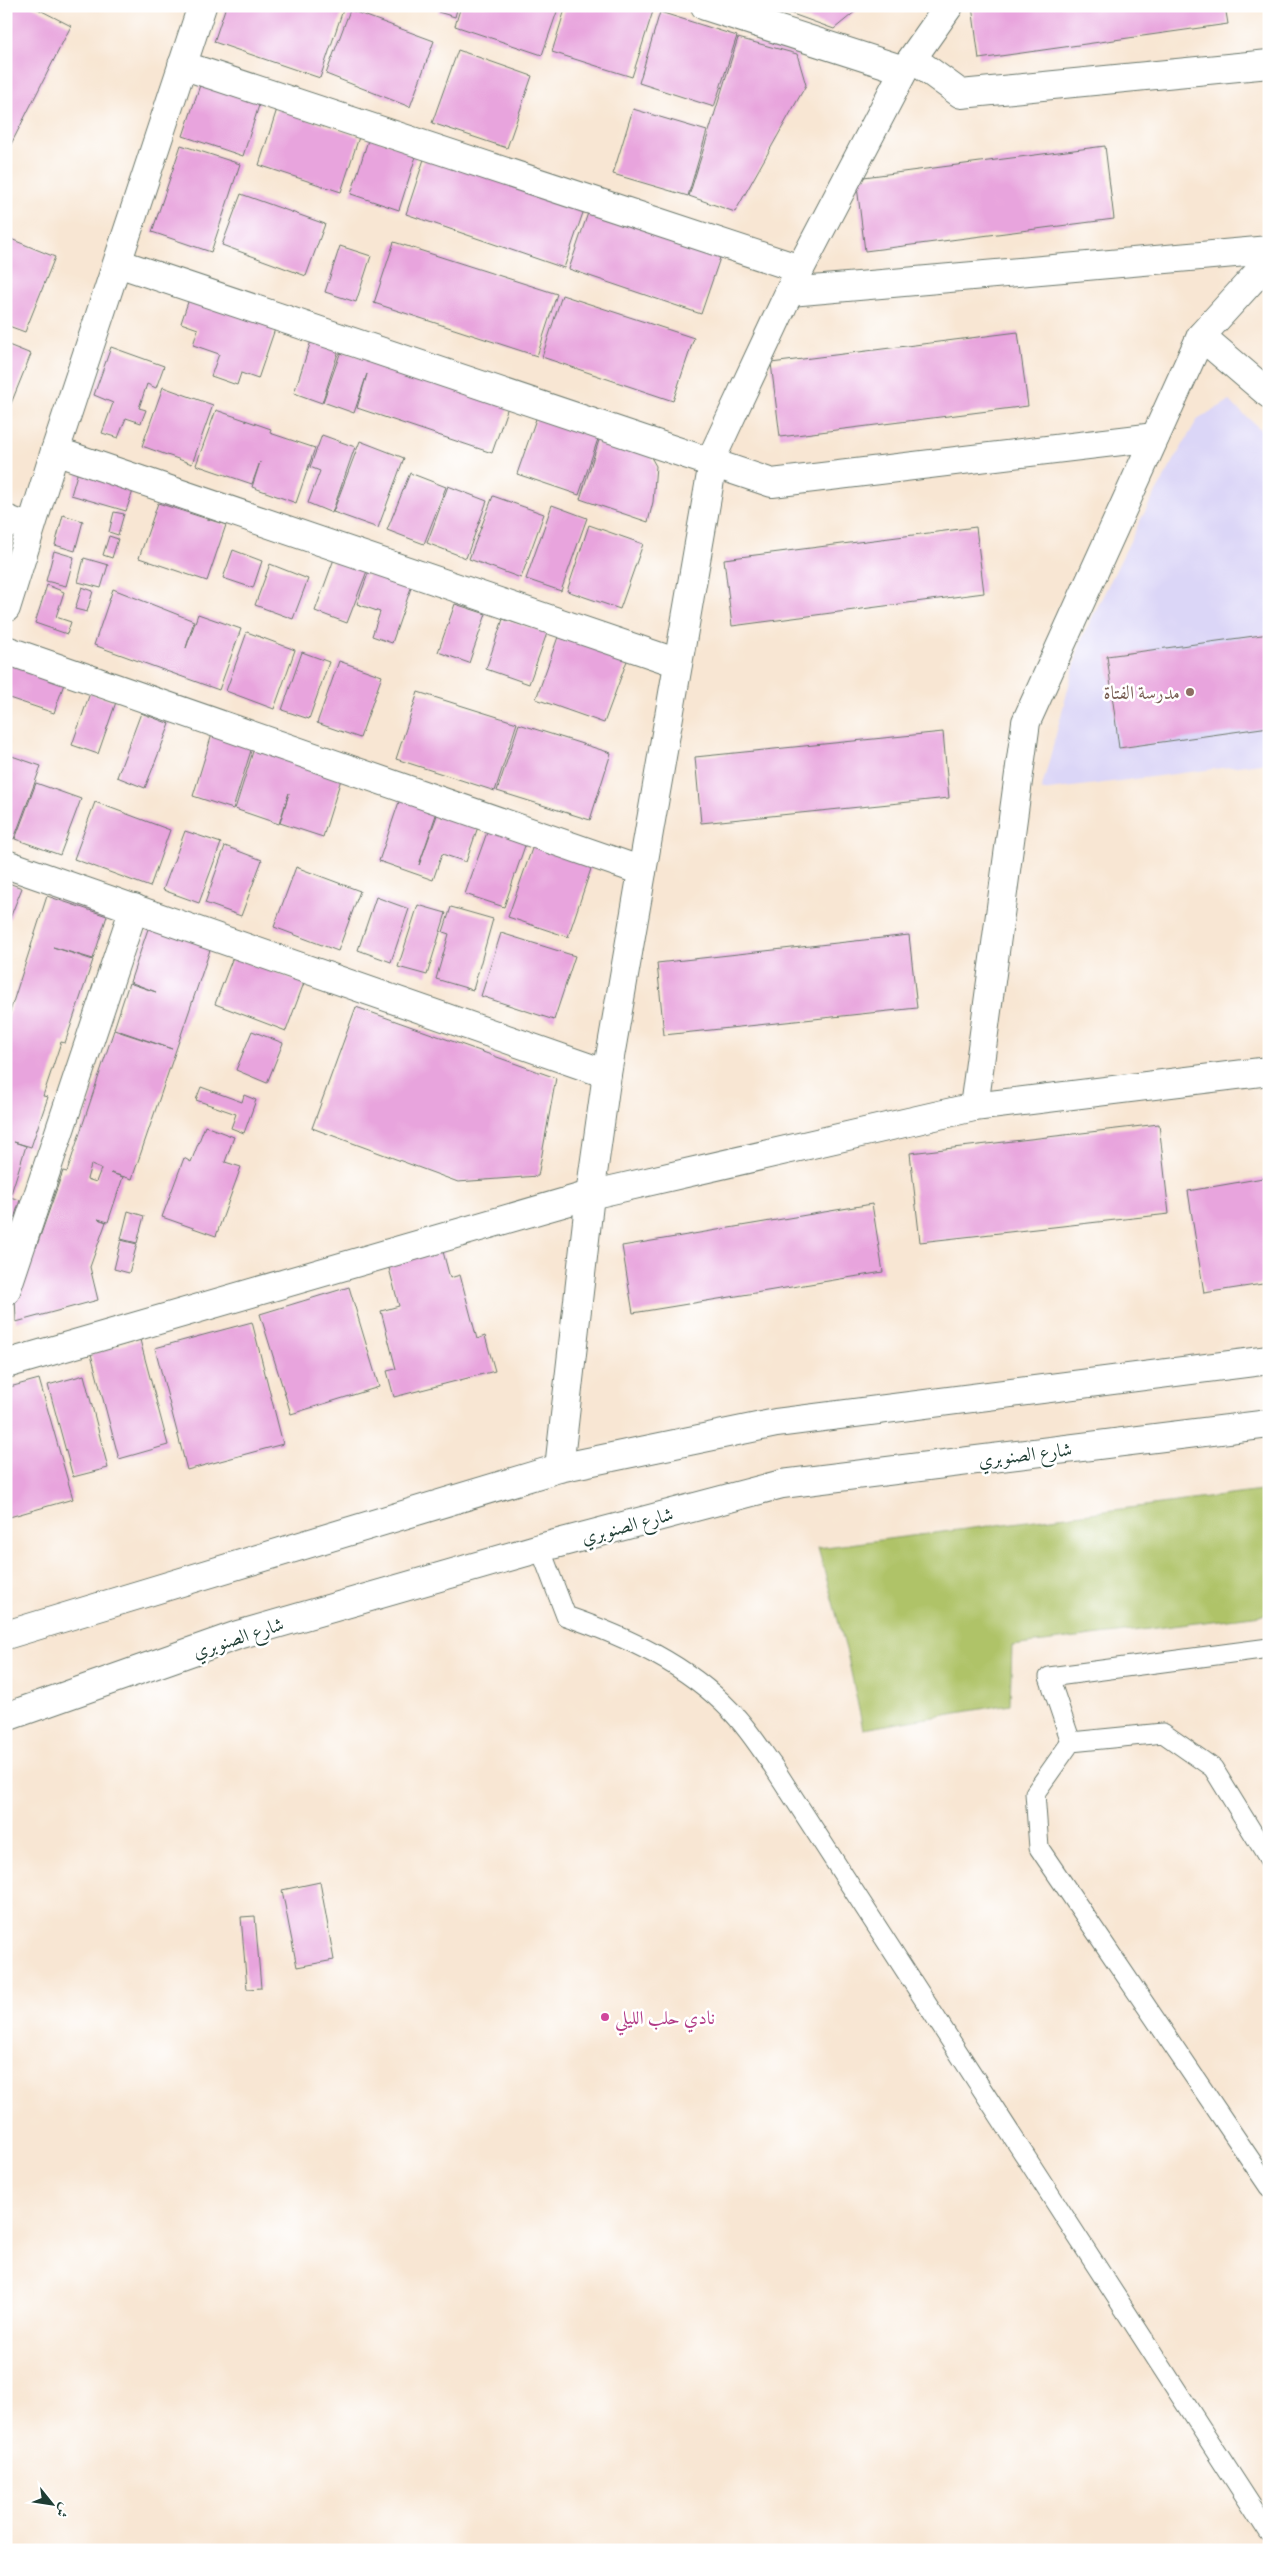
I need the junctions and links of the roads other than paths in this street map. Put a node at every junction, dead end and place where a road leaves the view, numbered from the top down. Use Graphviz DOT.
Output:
graph roads {
  1 [pos="202,6"];
  2 [pos="705,6"];
  3 [pos="949,6"];
  4 [pos="908,64"];
  5 [pos="1269,64"];
  6 [pos="182,65"];
  7 [pos="1269,250"];
  8 [pos="1269,261"];
  9 [pos="118,263"];
  10 [pos="795,281"];
  11 [pos="1201,336"];
  12 [pos="1269,394"];
  13 [pos="1155,437"];
  14 [pos="55,451"];
  15 [pos="713,463"];
  16 [pos="18,524"];
  17 [pos="6,608"];
  18 [pos="6,650"];
  19 [pos="678,663"];
  20 [pos="6,864"];
  21 [pos="642,871"];
  22 [pos="134,908"];
  23 [pos="1269,1071"];
  24 [pos="607,1074"];
  25 [pos="974,1107"];
  26 [pos="590,1194"];
  27 [pos="6,1291"];
  28 [pos="1269,1360"];
  29 [pos="6,1364"];
  30 [pos="1269,1424"];
  31 [pos="559,1468"];
  32 [pos="540,1548"];
  33 [pos="6,1635"];
  34 [pos="1269,1648"];
  35 [pos="6,1717"];
  36 [pos="1071,1742"];
  37 [pos="1269,1859"];
  38 [pos="1269,2187"];
  39 [pos="1269,2533"];
  1 -- 6 [label="street"];
  2 -- 4 [label="street"];
  3 -- 4 [label="street"];
  4 -- 5 [label="street"];
  4 -- 10 [label="street"];
  6 -- 9 [label="street"];
  6 -- 10 [label="street"];
  7 -- 10 [label="street"];
  8 -- 11 [label="street"];
  9 -- 14 [label="street"];
  9 -- 15 [label="street"];
  10 -- 15 [label="street"];
  11 -- 12 [label="street"];
  11 -- 13 [label="street"];
  13 -- 15 [label="street"];
  13 -- 25 [label="street"];
  14 -- 16 [label="street"];
  14 -- 19 [label="street"];
  15 -- 19 [label="street"];
  16 -- 17 [label="street"];
  18 -- 21 [label="street"];
  19 -- 21 [label="street"];
  20 -- 22 [label="street"];
  21 -- 24 [label="street"];
  22 -- 24 [label="street"];
  22 -- 27 [label="street"];
  23 -- 25 [label="street"];
  24 -- 26 [label="street"];
  25 -- 26 [label="street"];
  26 -- 29 [label="street"];
  26 -- 31 [label="street"];
  28 -- 31 [label="street"];
  30 -- 32 [label="street, شارع الصنوبري"];
  31 -- 33 [label="street"];
  32 -- 35 [label="street, شارع الصنوبري"];
  32 -- 39 [label="lane"];
  34 -- 36 [label="lane"];
  36 -- 37 [label="lane"];
  36 -- 38 [label="lane"];
}
